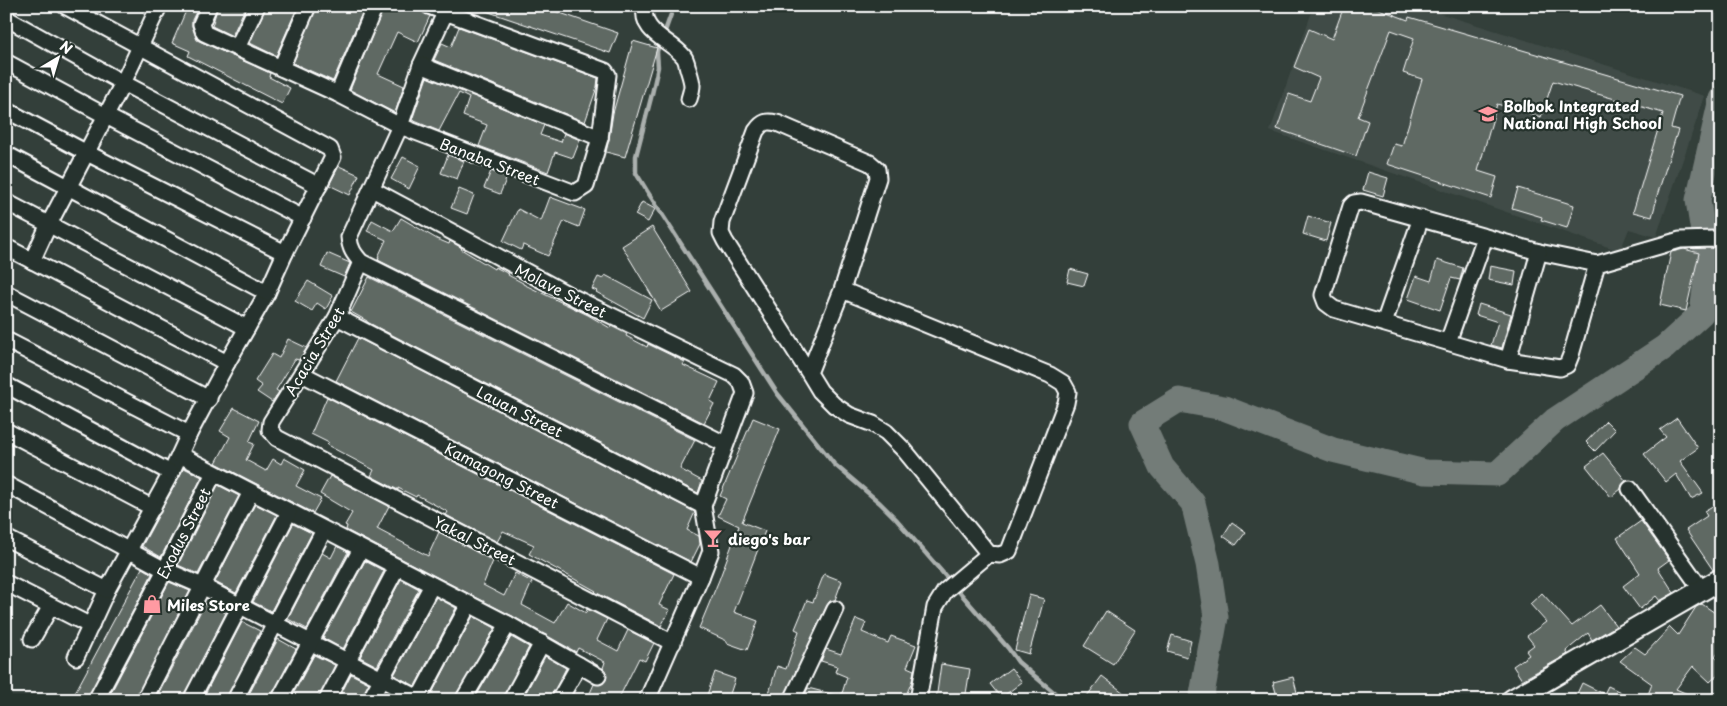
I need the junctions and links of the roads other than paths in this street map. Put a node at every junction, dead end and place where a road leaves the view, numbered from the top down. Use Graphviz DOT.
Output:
graph roads {
  1 [pos="65,6"];
  2 [pos="209,6"];
  3 [pos="257,6"];
  4 [pos="308,6"];
  5 [pos="375,6"];
  6 [pos="429,6"];
  7 [pos="645,6"];
  8 [pos="155,8"];
  9 [pos="446,11"];
  10 [pos="6,18"];
  11 [pos="141,46"];
  12 [pos="237,48"];
  13 [pos="6,62"];
  14 [pos="421,65"];
  15 [pos="281,68"];
  16 [pos="123,83"];
  17 [pos="338,94"];
  18 [pos="689,99"];
  19 [pos="6,110"];
  20 [pos="106,116"];
  21 [pos="400,126"];
  22 [pos="600,138"];
  23 [pos="87,153"];
  24 [pos="6,154"];
  25 [pos="319,186"];
  26 [pos="69,188"];
  27 [pos="372,189"];
  28 [pos="6,202"];
  29 [pos="303,218"];
  30 [pos="1421,218"];
  31 [pos="49,224"];
  32 [pos="1485,237"];
  33 [pos="1717,240"];
  34 [pos="6,247"];
  35 [pos="1540,252"];
  36 [pos="285,253"];
  37 [pos="32,261"];
  38 [pos="361,262"];
  39 [pos="1598,264"];
  40 [pos="842,290"];
  41 [pos="6,293"];
  42 [pos="267,293"];
  43 [pos="336,317"];
  44 [pos="1384,323"];
  45 [pos="247,328"];
  46 [pos="6,340"];
  47 [pos="1448,342"];
  48 [pos="1508,360"];
  49 [pos="227,363"];
  50 [pos="302,374"];
  51 [pos="809,374"];
  52 [pos="6,385"];
  53 [pos="209,399"];
  54 [pos="6,430"];
  55 [pos="189,434"];
  56 [pos="277,438"];
  57 [pos="725,444"];
  58 [pos="180,455"];
  59 [pos="171,473"];
  60 [pos="214,473"];
  61 [pos="6,484"];
  62 [pos="1630,489"];
  63 [pos="251,492"];
  64 [pos="704,506"];
  65 [pos="153,508"];
  66 [pos="289,512"];
  67 [pos="324,530"];
  68 [pos="6,538"];
  69 [pos="361,549"];
  70 [pos="130,550"];
  71 [pos="989,554"];
  72 [pos="397,568"];
  73 [pos="166,570"];
  74 [pos="701,577"];
  75 [pos="1721,579"];
  76 [pos="7,585"];
  77 [pos="432,585"];
  78 [pos="202,586"];
  79 [pos="107,590"];
  80 [pos="1702,590"];
  81 [pos="469,604"];
  82 [pos="239,605"];
  83 [pos="51,606"];
  84 [pos="836,609"];
  85 [pos="275,624"];
  86 [pos="508,624"];
  87 [pos="90,626"];
  88 [pos="32,639"];
  89 [pos="311,643"];
  90 [pos="542,643"];
  91 [pos="673,643"];
  92 [pos="76,657"];
  93 [pos="347,661"];
  94 [pos="578,665"];
  95 [pos="598,676"];
  96 [pos="381,679"];
  97 [pos="420,699"];
  98 [pos="96,700"];
  99 [pos="144,700"];
  100 [pos="191,700"];
  101 [pos="234,700"];
  102 [pos="279,700"];
  103 [pos="327,700"];
  104 [pos="370,700"];
  105 [pos="463,700"];
  106 [pos="511,700"];
  107 [pos="559,700"];
  108 [pos="648,700"];
  109 [pos="792,700"];
  110 [pos="918,700"];
  111 [pos="1512,700"];
  1 -- 11 [label="street"];
  2 -- 12 [label="street, Banaba Street"];
  3 -- 12 [label="street"];
  4 -- 15 [label="street"];
  5 -- 17 [label="street"];
  6 -- 9 [label="street"];
  7 -- 18 [label="street"];
  8 -- 11 [label="street"];
  9 -- 14 [label="street"];
  9 -- 22 [label="street"];
  10 -- 16 [label="street"];
  11 -- 16 [label="street"];
  11 -- 25 [label="street"];
  12 -- 15 [label="street, Banaba Street"];
  13 -- 20 [label="street"];
  14 -- 21 [label="street"];
  14 -- 22 [label="street"];
  15 -- 17 [label="street, Banaba Street"];
  16 -- 20 [label="street"];
  16 -- 25 [label="street"];
  17 -- 21 [label="street, Banaba Street"];
  19 -- 23 [label="street"];
  20 -- 23 [label="street"];
  20 -- 29 [label="street"];
  21 -- 22 [label="street, Banaba Street"];
  21 -- 27 [label="street"];
  23 -- 26 [label="street"];
  23 -- 36 [label="street"];
  24 -- 26 [label="street"];
  25 -- 29 [label="street"];
  26 -- 31 [label="street"];
  26 -- 42 [label="street"];
  27 -- 38 [label="street"];
  27 -- 57 [label="street, Molave Street"];
  28 -- 31 [label="street"];
  29 -- 36 [label="street"];
  30 -- 32 [label="street"];
  30 -- 44 [label="street"];
  30 -- 44 [label="street"];
  31 -- 37 [label="street"];
  31 -- 45 [label="street"];
  32 -- 35 [label="street"];
  32 -- 47 [label="street"];
  33 -- 39 [label="street"];
  34 -- 37 [label="street"];
  35 -- 39 [label="street"];
  35 -- 48 [label="street"];
  36 -- 42 [label="street"];
  37 -- 49 [label="street"];
  38 -- 43 [label="street, Acacia Street"];
  38 -- 57 [label="street"];
  39 -- 48 [label="street"];
  40 -- 51 [label="street"];
  40 -- 51 [label="street"];
  40 -- 71 [label="street"];
  41 -- 53 [label="street"];
  42 -- 45 [label="street"];
  43 -- 50 [label="street, Acacia Street"];
  43 -- 64 [label="street, Lauan Street"];
  44 -- 47 [label="street"];
  45 -- 49 [label="street"];
  46 -- 55 [label="street"];
  47 -- 48 [label="street"];
  49 -- 53 [label="street"];
  50 -- 56 [label="street, Acacia Street"];
  50 -- 74 [label="street, Kamagong Street"];
  51 -- 71 [label="street"];
  52 -- 59 [label="street"];
  53 -- 55 [label="street"];
  54 -- 65 [label="street"];
  55 -- 58 [label="street"];
  56 -- 91 [label="street, Yakal Street"];
  57 -- 64 [label="street"];
  58 -- 59 [label="street"];
  58 -- 60 [label="street"];
  59 -- 65 [label="street"];
  60 -- 63 [label="street"];
  60 -- 73 [label="street, Exodus Street"];
  61 -- 70 [label="street"];
  62 -- 80 [label="street"];
  63 -- 66 [label="street"];
  63 -- 78 [label="street"];
  64 -- 74 [label="street"];
  65 -- 70 [label="street"];
  66 -- 67 [label="street"];
  66 -- 82 [label="street"];
  67 -- 69 [label="street"];
  67 -- 85 [label="street"];
  68 -- 79 [label="street"];
  69 -- 72 [label="street"];
  69 -- 89 [label="street"];
  70 -- 73 [label="street"];
  70 -- 79 [label="street"];
  71 -- 110 [label="street"];
  72 -- 77 [label="street"];
  72 -- 93 [label="street"];
  73 -- 78 [label="street"];
  73 -- 98 [label="street, Exodus Street"];
  74 -- 91 [label="street"];
  75 -- 80 [label="main road"];
  76 -- 83 [label="street"];
  77 -- 81 [label="street"];
  77 -- 96 [label="street"];
  78 -- 82 [label="street"];
  78 -- 99 [label="street"];
  79 -- 87 [label="street"];
  80 -- 111 [label="main road"];
  81 -- 86 [label="street"];
  81 -- 97 [label="street"];
  82 -- 85 [label="street"];
  82 -- 100 [label="street"];
  83 -- 87 [label="street"];
  83 -- 88 [label="street"];
  84 -- 109 [label="street"];
  85 -- 89 [label="street"];
  85 -- 101 [label="street"];
  86 -- 90 [label="street"];
  86 -- 105 [label="street"];
  87 -- 92 [label="street"];
  89 -- 93 [label="street"];
  89 -- 102 [label="street"];
  90 -- 94 [label="street"];
  90 -- 106 [label="street"];
  91 -- 108 [label="street"];
  93 -- 96 [label="street"];
  93 -- 103 [label="street"];
  94 -- 95 [label="street"];
  94 -- 107 [label="street"];
  96 -- 97 [label="street"];
  96 -- 104 [label="street"];
}
